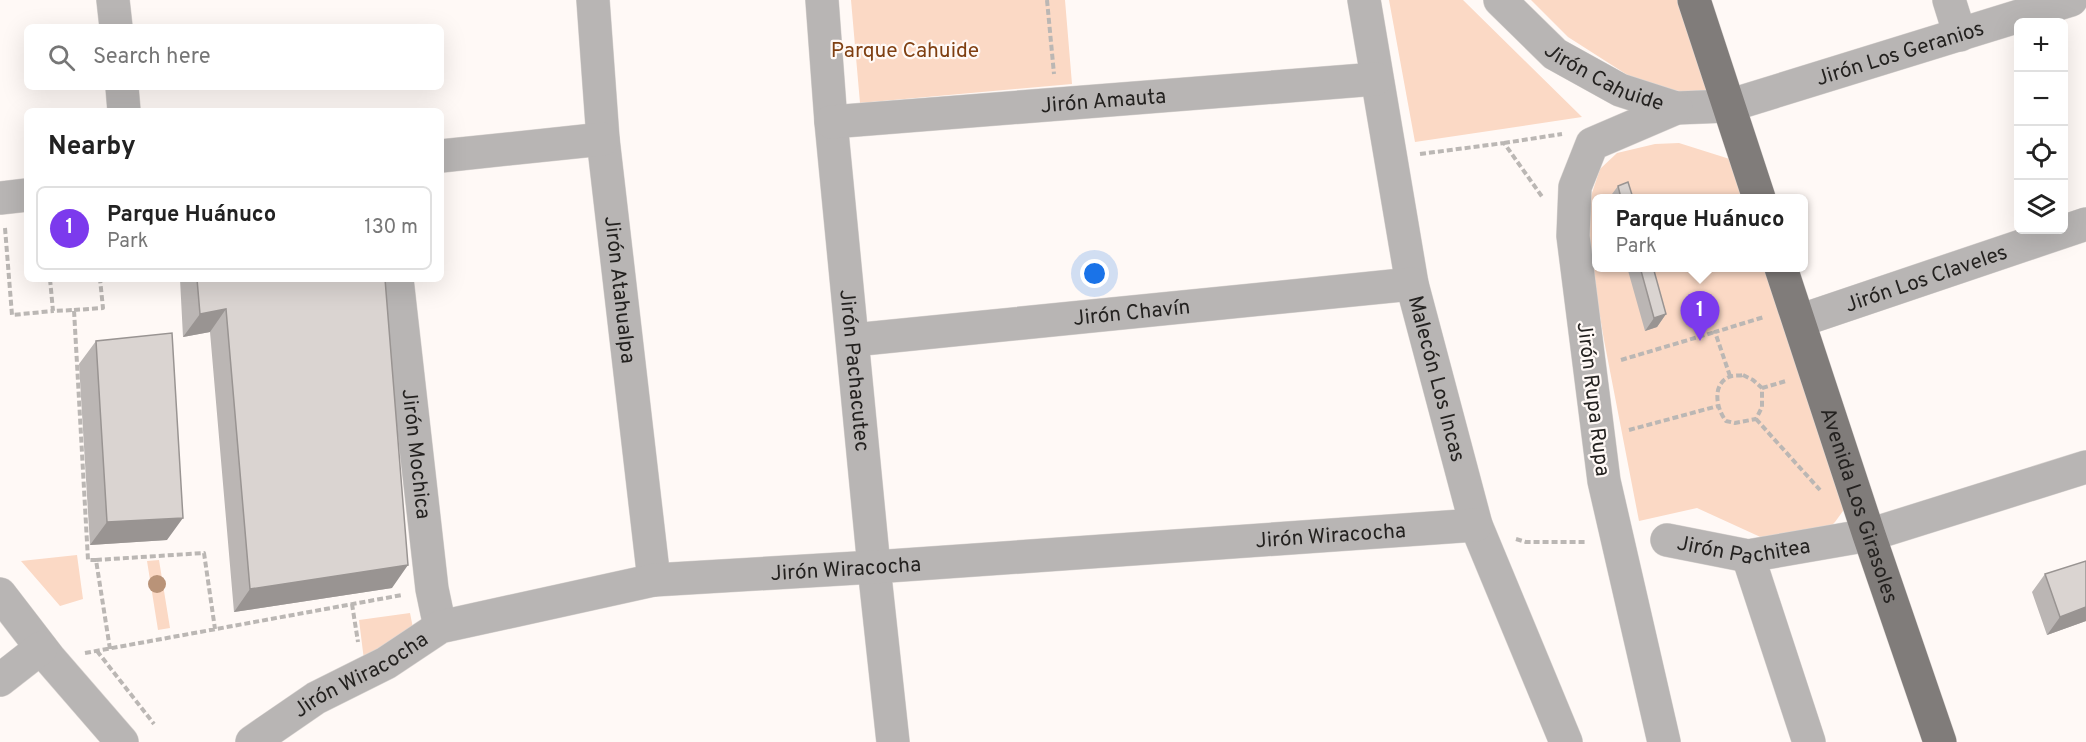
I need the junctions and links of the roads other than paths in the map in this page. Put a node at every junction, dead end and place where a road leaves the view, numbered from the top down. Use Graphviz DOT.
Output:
graph roads {
  1 [pos="113,0"];
  2 [pos="593,0"];
  3 [pos="822,0"];
  4 [pos="1364,0"];
  5 [pos="1500,0"];
  6 [pos="1694,0"];
  7 [pos="1949,0"];
  8 [pos="2071,0"];
  9 [pos="116,24"];
  10 [pos="1960,35"];
  11 [pos="1376,79"];
  12 [pos="122,90"];
  13 [pos="1728,106"];
  14 [pos="124,108"];
  15 [pos="1676,108"];
  16 [pos="831,122"];
  17 [pos="603,139"];
  18 [pos="444,156"];
  19 [pos="1758,194"];
  20 [pos="24,197"];
  21 [pos="2,212"];
  22 [pos="2086,224"];
  23 [pos="1783,272"];
  24 [pos="397,282"];
  25 [pos="1412,284"];
  26 [pos="1799,321"];
  27 [pos="853,340"];
  28 [pos="2086,467"];
  29 [pos="1476,525"];
  30 [pos="1869,535"];
  31 [pos="1667,540"];
  32 [pos="1748,556"];
  33 [pos="874,567"];
  34 [pos="654,580"];
  35 [pos="0,594"];
  36 [pos="440,627"];
  37 [pos="45,653"];
  38 [pos="0,680"];
  39 [pos="122,742"];
  40 [pos="252,742"];
  41 [pos="893,742"];
  42 [pos="1566,742"];
  43 [pos="1664,742"];
  44 [pos="1809,742"];
  45 [pos="1940,742"];
  1 -- 9 [label="street"];
  2 -- 17 [label="street, Jirón Atahualpa"];
  3 -- 16 [label="street, Jirón Pachacutec"];
  4 -- 11 [label="street, Malecón Los Incas"];
  5 -- 15 [label="street, Jirón Cahuide"];
  6 -- 13 [label="main road"];
  7 -- 10 [label="street"];
  8 -- 10 [label="street, Jirón Los Geranios"];
  10 -- 13 [label="street, Jirón Los Geranios"];
  11 -- 16 [label="street, Jirón Amauta"];
  11 -- 25 [label="street, Malecón Los Incas"];
  12 -- 14 [label="street"];
  13 -- 15 [label="street, Jirón Cahuide"];
  13 -- 19 [label="main road"];
  15 -- 43 [label="street, Jirón Rupa Rupa"];
  16 -- 27 [label="street, Jirón Pachacutec"];
  17 -- 18 [label="street"];
  17 -- 34 [label="street, Jirón Atahualpa"];
  20 -- 21 [label="street"];
  22 -- 26 [label="street, Jirón Los Claveles"];
  23 -- 26 [label="main road, Avenida Los Girasoles"];
  24 -- 36 [label="street, Jirón Mochica"];
  25 -- 27 [label="street, Jirón Chavín"];
  25 -- 29 [label="street, Malecón Los Incas"];
  26 -- 30 [label="main road, Avenida Los Girasoles"];
  27 -- 33 [label="street, Jirón Pachacutec"];
  28 -- 30 [label="street, Jirón Pachitea"];
  29 -- 33 [label="street, Jirón Wiracocha"];
  29 -- 42 [label="street, Malecón Los Incas"];
  30 -- 32 [label="street, Jirón Pachitea"];
  30 -- 45 [label="main road, Avenida Los Girasoles"];
  31 -- 32 [label="street, Jirón Pachitea"];
  32 -- 44 [label="street"];
  33 -- 34 [label="street, Jirón Wiracocha"];
  33 -- 41 [label="street, Jirón Pachacutec"];
  34 -- 36 [label="street, Jirón Wiracocha"];
  35 -- 37 [label="street"];
  36 -- 40 [label="street, Jirón Wiracocha"];
  37 -- 38 [label="street"];
  37 -- 39 [label="street"];
}
